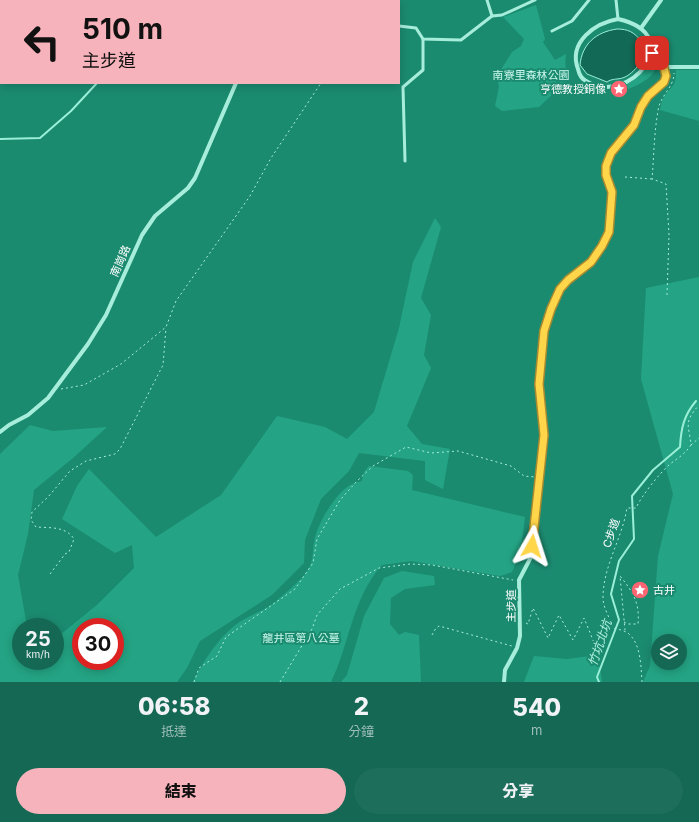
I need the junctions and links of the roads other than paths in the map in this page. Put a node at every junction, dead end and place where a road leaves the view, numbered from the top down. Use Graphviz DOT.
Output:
graph roads {
  1 [pos="486,0"];
  2 [pos="535,0"];
  3 [pos="589,0"];
  4 [pos="616,0"];
  5 [pos="661,0"];
  6 [pos="492,16"];
  7 [pos="618,19"];
  8 [pos="400,26"];
  9 [pos="641,28"];
  10 [pos="552,31"];
  11 [pos="423,39"];
  12 [pos="652,53"];
  13 [pos="665,67"];
  14 [pos="699,67"];
  15 [pos="236,84"];
  16 [pos="405,161"];
  17 [pos="0,432"];
  18 [pos="504,682"];
  1 -- 6 [label="lane"];
  2 -- 6 [label="lane"];
  3 -- 10 [label="lane"];
  4 -- 7 [label="lane"];
  5 -- 9 [label="street"];
  6 -- 11 [label="lane"];
  7 -- 9 [label="street"];
  7 -- 12 [label="street"];
  8 -- 11 [label="lane"];
  9 -- 12 [label="street"];
  11 -- 16 [label="lane"];
  12 -- 13 [label="street"];
  13 -- 14 [label="street"];
  13 -- 18 [label="street, 主步道"];
  15 -- 17 [label="street, 南崗路"];
}
